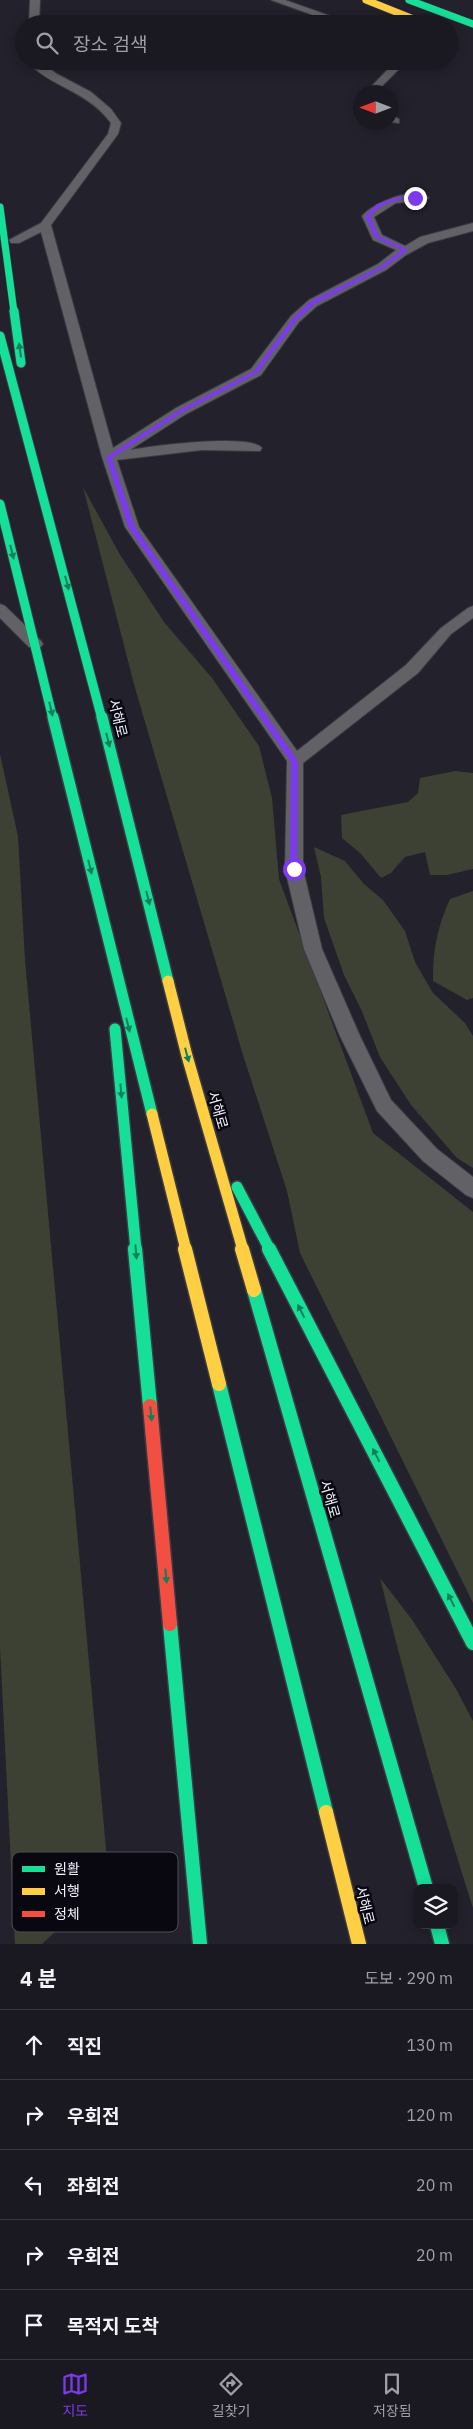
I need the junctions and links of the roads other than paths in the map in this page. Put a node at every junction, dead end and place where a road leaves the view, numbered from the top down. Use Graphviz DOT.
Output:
graph roads {
  1 [pos="35,0"];
  2 [pos="276,0"];
  3 [pos="366,0"];
  4 [pos="409,0"];
  5 [pos="34,15"];
  6 [pos="321,15"];
  7 [pos="404,15"];
  8 [pos="449,15"];
  9 [pos="458,18"];
  10 [pos="473,24"];
  11 [pos="43,70"];
  12 [pos="393,70"];
  13 [pos="378,85"];
  14 [pos="423,198"];
  15 [pos="0,207"];
  16 [pos="45,225"];
  17 [pos="473,227"];
  18 [pos="15,240"];
  19 [pos="405,250"];
  20 [pos="0,336"];
  21 [pos="255,448"];
  22 [pos="109,457"];
  23 [pos="36,468"];
  24 [pos="0,504"];
  25 [pos="0,609"];
  26 [pos="473,611"];
  27 [pos="34,644"];
  28 [pos="295,761"];
  29 [pos="107,938"];
  30 [pos="209,1133"];
  31 [pos="473,1189"];
  32 [pos="473,1643"];
  33 [pos="425,1884"];
  34 [pos="438,1929"];
  35 [pos="200,1944"];
  36 [pos="359,1944"];
  37 [pos="442,1944"];
  1 -- 5 [label="lane"];
  2 -- 6 [label="lane"];
  3 -- 7 [label="highway"];
  4 -- 8 [label="highway"];
  9 -- 10 [label="highway"];
  11 -- 16 [label="lane"];
  12 -- 13 [label="lane"];
  14 -- 19 [label="lane"];
  23 -- 15 [label="highway, one-way"];
  16 -- 18 [label="lane"];
  16 -- 22 [label="lane"];
  17 -- 19 [label="lane"];
  19 -- 22 [label="lane"];
  20 -- 23 [label="highway, 서해로"];
  21 -- 22 [label="lane"];
  22 -- 28 [label="lane"];
  23 -- 30 [label="highway, 서해로, one-way"];
  24 -- 27 [label="highway, 서해로, one-way"];
  25 -- 27 [label="lane"];
  26 -- 28 [label="lane"];
  27 -- 29 [label="highway, 서해로, one-way"];
  28 -- 31 [label="lane"];
  29 -- 35 [label="highway, one-way"];
  29 -- 36 [label="highway, 서해로, one-way"];
  32 -- 30 [label="highway, one-way"];
  30 -- 33 [label="highway, 서해로"];
  34 -- 37 [label="highway"];
}
